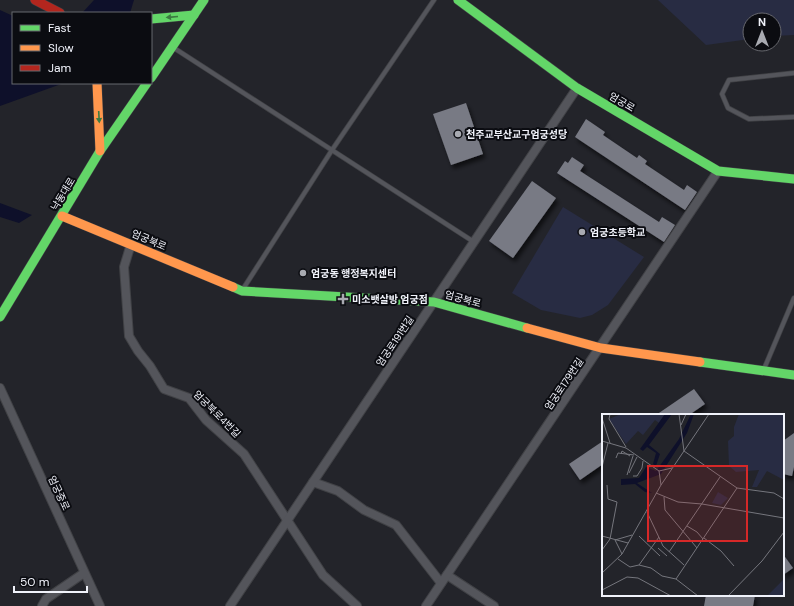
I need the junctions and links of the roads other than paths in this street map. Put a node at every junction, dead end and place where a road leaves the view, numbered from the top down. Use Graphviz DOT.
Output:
graph roads {
  1 [pos="35,0"];
  2 [pos="204,0"];
  3 [pos="434,0"];
  4 [pos="458,0"];
  5 [pos="58,12"];
  6 [pos="194,15"];
  7 [pos="152,19"];
  8 [pos="172,47"];
  9 [pos="794,73"];
  10 [pos="152,77"];
  11 [pos="97,84"];
  12 [pos="146,84"];
  13 [pos="577,88"];
  14 [pos="794,117"];
  15 [pos="332,150"];
  16 [pos="100,151"];
  17 [pos="718,172"];
  18 [pos="794,179"];
  19 [pos="62,216"];
  20 [pos="474,242"];
  21 [pos="131,244"];
  22 [pos="242,291"];
  23 [pos="794,298"];
  24 [pos="434,302"];
  25 [pos="0,317"];
  26 [pos="601,348"];
  27 [pos="764,371"];
  28 [pos="794,375"];
  29 [pos="0,388"];
  30 [pos="313,482"];
  31 [pos="288,519"];
  32 [pos="84,573"];
  33 [pos="447,575"];
  34 [pos="441,583"];
  35 [pos="42,606"];
  36 [pos="100,606"];
  37 [pos="230,606"];
  38 [pos="357,606"];
  39 [pos="426,606"];
  40 [pos="494,606"];
  1 -- 5 [label="street"];
  2 -- 6 [label="street"];
  3 -- 15 [label="lane"];
  4 -- 13 [label="street, 엄궁로"];
  6 -- 7 [label="street, one-way"];
  6 -- 8 [label="street"];
  8 -- 10 [label="street"];
  8 -- 15 [label="lane"];
  9 -- 14 [label="lane"];
  11 -- 16 [label="street, one-way"];
  12 -- 16 [label="street, 낙동대로"];
  13 -- 17 [label="street, 엄궁로"];
  13 -- 20 [label="street, 엄궁로191번길"];
  15 -- 20 [label="lane"];
  15 -- 22 [label="lane"];
  16 -- 19 [label="street, 낙동대로"];
  17 -- 18 [label="street, 엄궁로"];
  17 -- 26 [label="street, 엄궁로179번길"];
  19 -- 21 [label="street, 엄궁북로"];
  19 -- 25 [label="street, 낙동대로"];
  20 -- 24 [label="street, 엄궁로191번길"];
  21 -- 22 [label="street, 엄궁북로"];
  21 -- 31 [label="street, 엄궁북로4번길"];
  22 -- 24 [label="street, 엄궁북로"];
  23 -- 27 [label="lane"];
  24 -- 26 [label="street, 엄궁북로"];
  24 -- 30 [label="street, 엄궁로191번길"];
  26 -- 27 [label="street, 엄궁북로"];
  26 -- 33 [label="street, 엄궁로179번길"];
  27 -- 28 [label="street, 엄궁북로"];
  29 -- 32 [label="street, 엄궁중로"];
  30 -- 31 [label="street, 엄궁로191번길"];
  30 -- 34 [label="street"];
  31 -- 37 [label="street, 엄궁로191번길"];
  31 -- 38 [label="street, 엄궁북로4번길"];
  32 -- 35 [label="street"];
  32 -- 36 [label="street, 엄궁중로"];
  33 -- 34 [label="street, 엄궁로179번길"];
  33 -- 40 [label="street"];
  34 -- 39 [label="street, 엄궁로179번길"];
}
